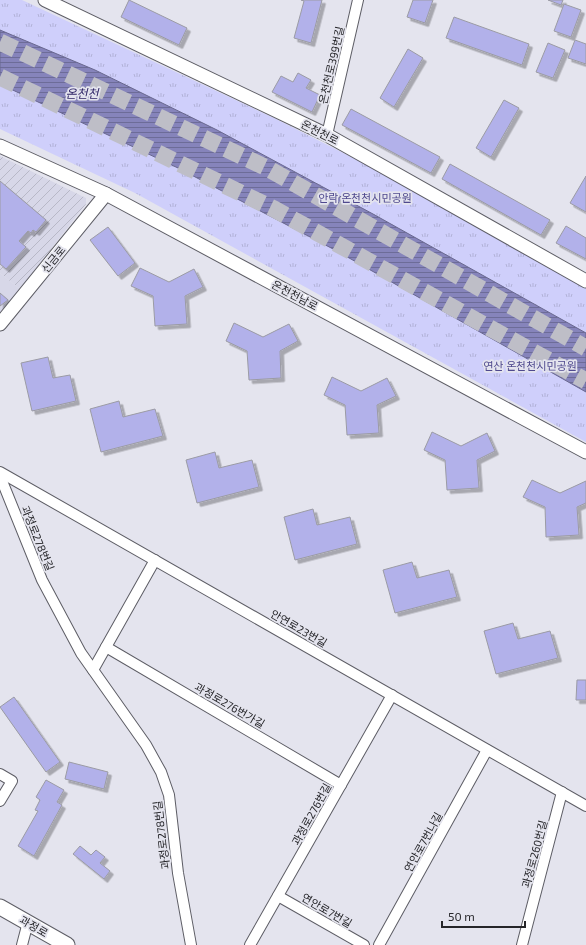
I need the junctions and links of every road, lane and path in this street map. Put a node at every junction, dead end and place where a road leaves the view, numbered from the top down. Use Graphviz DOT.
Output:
graph roads {
  1 [pos="45,0"];
  2 [pos="358,0"];
  3 [pos="62,4"];
  4 [pos="327,136"];
  5 [pos="0,146"];
  6 [pos="106,194"];
  7 [pos="586,281"];
  8 [pos="0,324"];
  9 [pos="586,452"];
  10 [pos="0,472"];
  11 [pos="0,476"];
  12 [pos="155,560"];
  13 [pos="106,646"];
  14 [pos="93,670"];
  15 [pos="392,695"];
  16 [pos="488,750"];
  17 [pos="0,774"];
  18 [pos="341,785"];
  19 [pos="562,792"];
  20 [pos="0,801"];
  21 [pos="586,806"];
  22 [pos="278,896"];
  23 [pos="0,906"];
  24 [pos="28,922"];
  25 [pos="22,945"];
  26 [pos="67,945"];
  27 [pos="191,945"];
  28 [pos="250,945"];
  29 [pos="364,945"];
  30 [pos="379,945"];
  31 [pos="522,945"];
  1 -- 3 [label="street, 온천천로"];
  2 -- 4 [label="street, 온천천로399번길"];
  3 -- 4 [label="street, 온천천로"];
  4 -- 7 [label="street, 온천천로"];
  5 -- 6 [label="street, 온천천남로"];
  6 -- 8 [label="street, 신금로"];
  6 -- 9 [label="street, 온천천남로"];
  10 -- 12 [label="street, 안연로23번길"];
  11 -- 14 [label="street, 과정로278번길"];
  12 -- 13 [label="street"];
  12 -- 15 [label="street, 안연로23번길"];
  13 -- 14 [label="street"];
  13 -- 18 [label="street, 과정로276번가길"];
  14 -- 27 [label="street, 과정로278번길"];
  15 -- 16 [label="street, 안연로23번길"];
  15 -- 18 [label="street, 과정로276번길"];
  16 -- 19 [label="street, 안연로23번길"];
  16 -- 30 [label="street, 연안로7번나길"];
  17 -- 20 [label="street"];
  18 -- 22 [label="street, 과정로276번길"];
  19 -- 21 [label="street, 안연로23번길"];
  19 -- 31 [label="street, 과정로260번길"];
  22 -- 28 [label="street, 과정로276번길"];
  22 -- 29 [label="street, 연안로7번길"];
  23 -- 24 [label="main road, 과정로"];
  24 -- 25 [label="street"];
  24 -- 26 [label="main road, 과정로"];
}
